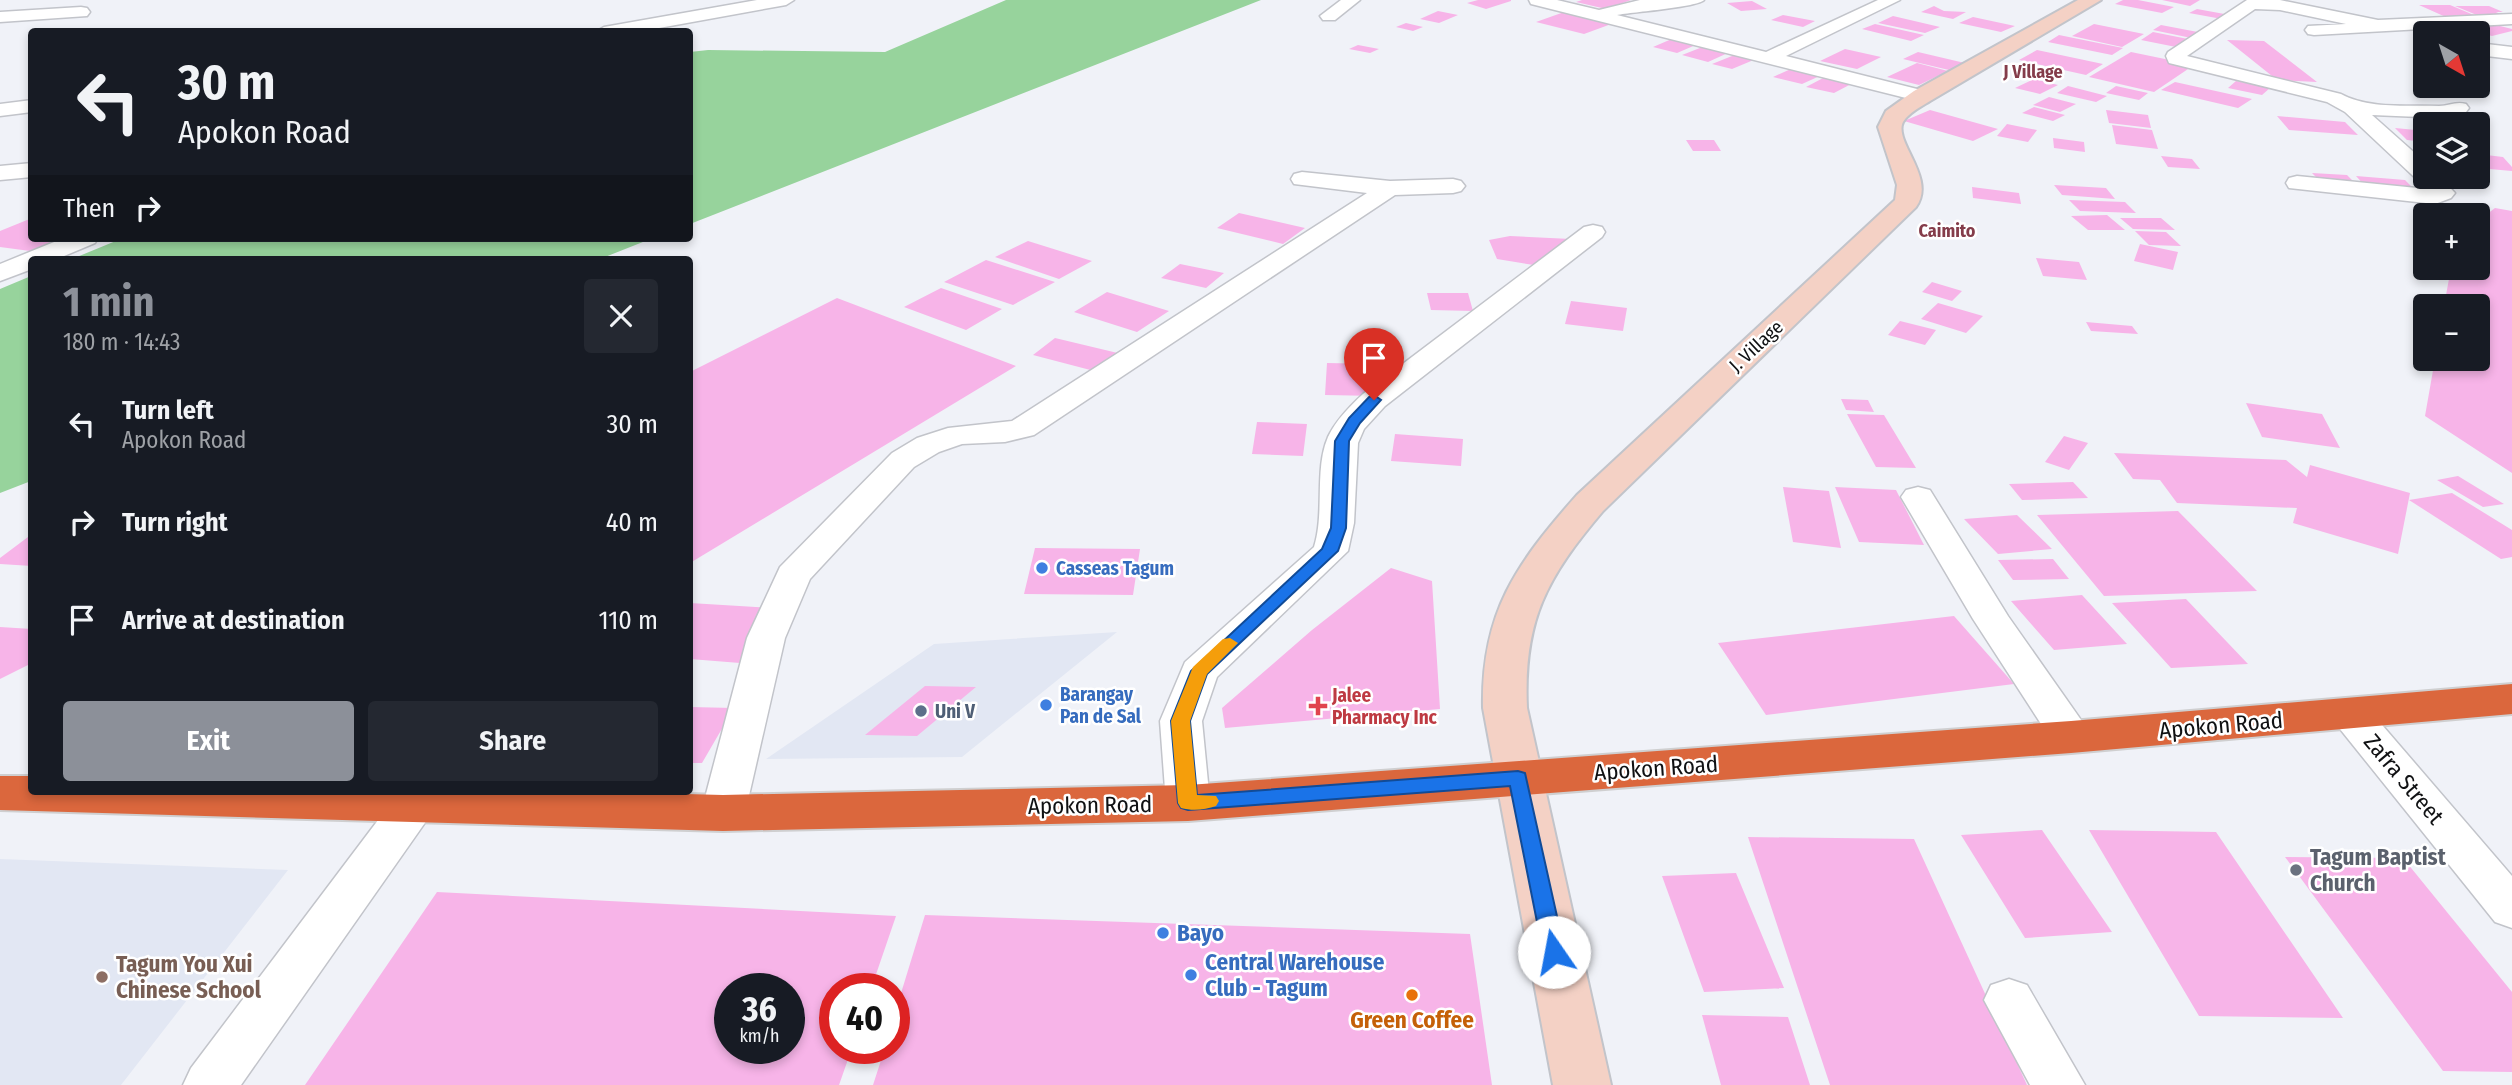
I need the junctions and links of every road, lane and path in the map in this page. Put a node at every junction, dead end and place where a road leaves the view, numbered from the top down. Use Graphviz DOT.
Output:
graph roads {
  1 [pos="786,0"];
  2 [pos="1352,0"];
  3 [pos="1537,0"];
  4 [pos="1696,0"];
  5 [pos="1892,0"];
  6 [pos="2092,0"];
  7 [pos="81,12"];
  8 [pos="1596,15"];
  9 [pos="1329,16"];
  10 [pos="0,17"];
  11 [pos="2512,19"];
  12 [pos="2375,26"];
  13 [pos="627,28"];
  14 [pos="2314,30"];
  15 [pos="2413,36"];
  16 [pos="2490,50"];
  17 [pos="2512,53"];
  18 [pos="1770,57"];
  19 [pos="1922,96"];
  20 [pos="28,106"];
  21 [pos="2352,108"];
  22 [pos="2459,108"];
  23 [pos="0,110"];
  24 [pos="2413,163"];
  25 [pos="28,170"];
  26 [pos="0,173"];
  27 [pos="1302,179"];
  28 [pos="2297,183"];
  29 [pos="1453,186"];
  30 [pos="1390,188"];
  31 [pos="2439,189"];
  32 [pos="1593,232"];
  33 [pos="76,242"];
  34 [pos="43,256"];
  35 [pos="28,262"];
  36 [pos="0,273"];
  37 [pos="1918,497"];
  38 [pos="2512,699"];
  39 [pos="2350,714"];
  40 [pos="2071,737"];
  41 [pos="1518,778"];
  42 [pos="0,793"];
  43 [pos="28,794"];
  44 [pos="64,795"];
  45 [pos="1188,803"];
  46 [pos="413,806"];
  47 [pos="723,813"];
  48 [pos="2512,909"];
  49 [pos="2009,1000"];
  50 [pos="210,1085"];
  51 [pos="1582,1085"];
  52 [pos="2058,1085"];
  1 -- 13 [label="street"];
  2 -- 9 [label="street"];
  3 -- 8 [label="street"];
  4 -- 8 [label="street"];
  5 -- 18 [label="street"];
  6 -- 19 [label="street, J. Village"];
  7 -- 10 [label="street"];
  8 -- 18 [label="street"];
  11 -- 12 [label="street"];
  12 -- 14 [label="street"];
  12 -- 15 [label="street"];
  12 -- 21 [label="street"];
  16 -- 17 [label="street"];
  18 -- 19 [label="street"];
  19 -- 41 [label="street, J. Village"];
  20 -- 23 [label="street"];
  21 -- 22 [label="street"];
  21 -- 24 [label="street"];
  25 -- 26 [label="street"];
  27 -- 30 [label="street"];
  28 -- 31 [label="street"];
  29 -- 30 [label="street"];
  30 -- 47 [label="street"];
  32 -- 45 [label="street"];
  33 -- 34 [label="street"];
  35 -- 36 [label="street"];
  37 -- 40 [label="street"];
  38 -- 39 [label="highway, Apokon Road"];
  39 -- 40 [label="highway, Apokon Road"];
  39 -- 48 [label="street, Zafra Street"];
  40 -- 41 [label="highway, Apokon Road"];
  41 -- 45 [label="highway, Apokon Road"];
  41 -- 51 [label="street"];
  42 -- 43 [label="highway, Apokon Road"];
  44 -- 46 [label="highway, Apokon Road"];
  45 -- 47 [label="highway, Apokon Road"];
  46 -- 47 [label="highway, Apokon Road"];
  46 -- 50 [label="street"];
  49 -- 52 [label="street"];
}
